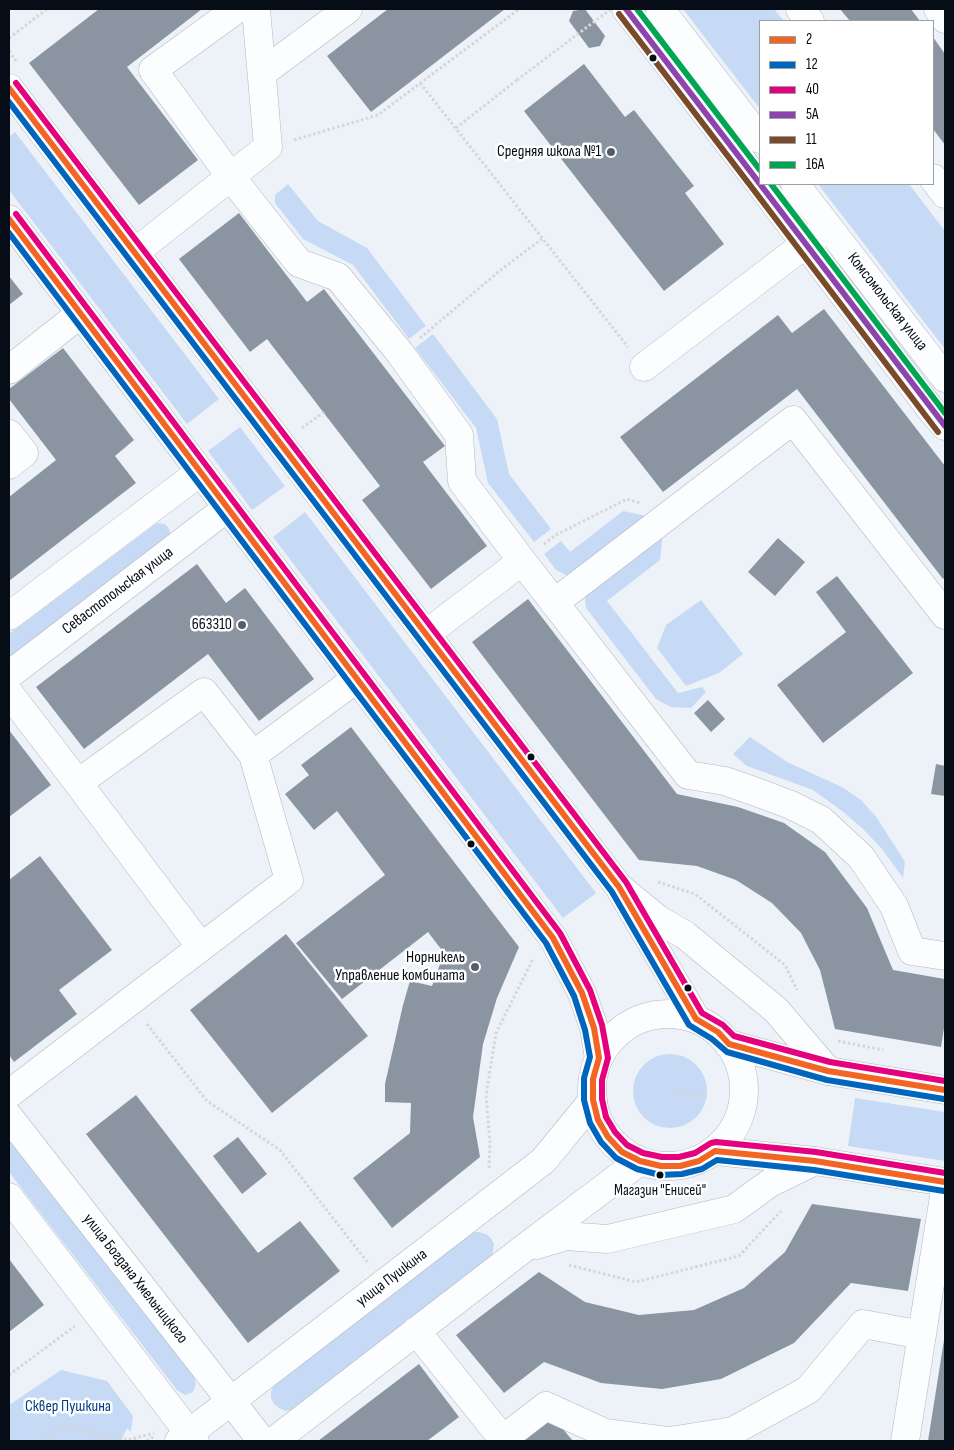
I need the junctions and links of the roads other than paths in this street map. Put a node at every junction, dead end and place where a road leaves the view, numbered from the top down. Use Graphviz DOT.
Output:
graph roads {
  1 [pos="237,9"];
  2 [pos="256,9"];
  3 [pos="348,9"];
  4 [pos="626,9"];
  5 [pos="660,9"];
  6 [pos="800,9"];
  7 [pos="938,9"];
  8 [pos="945,19"];
  9 [pos="809,20"];
  10 [pos="262,74"];
  11 [pos="9,88"];
  12 [pos="759,138"];
  13 [pos="231,177"];
  14 [pos="934,179"];
  15 [pos="759,183"];
  16 [pos="761,185"];
  17 [pos="796,185"];
  18 [pos="945,194"];
  19 [pos="9,219"];
  20 [pos="828,226"];
  21 [pos="806,243"];
  22 [pos="134,253"];
  23 [pos="80,314"];
  24 [pos="644,366"];
  25 [pos="9,370"];
  26 [pos="945,378"];
  27 [pos="945,426"];
  28 [pos="9,434"];
  29 [pos="9,465"];
  30 [pos="200,472"];
  31 [pos="227,508"];
  32 [pos="530,554"];
  33 [pos="554,603"];
  34 [pos="944,609"];
  35 [pos="9,616"];
  36 [pos="426,634"];
  37 [pos="9,675"];
  38 [pos="356,678"];
  39 [pos="9,693"];
  40 [pos="253,755"];
  41 [pos="78,783"];
  42 [pos="619,887"];
  43 [pos="201,947"];
  44 [pos="945,956"];
  45 [pos="696,1019"];
  46 [pos="729,1044"];
  47 [pos="599,1058"];
  48 [pos="828,1071"];
  49 [pos="945,1090"];
  50 [pos="9,1094"];
  51 [pos="593,1100"];
  52 [pos="9,1117"];
  53 [pos="715,1151"];
  54 [pos="640,1161"];
  55 [pos="815,1161"];
  56 [pos="945,1182"];
  57 [pos="945,1190"];
  58 [pos="9,1196"];
  59 [pos="523,1249"];
  60 [pos="416,1331"];
  61 [pos="922,1335"];
  62 [pos="230,1401"];
  63 [pos="184,1433"];
  64 [pos="734,1438"];
  65 [pos="502,1440"];
  66 [pos="262,1441"];
  67 [pos="274,1441"];
  68 [pos="669,1441"];
  69 [pos="905,1441"];
  1 -- 13 [label="street"];
  2 -- 10 [label="street"];
  3 -- 10 [label="street"];
  4 -- 15 [label="street, Комсомольская улица"];
  5 -- 12 [label="street"];
  6 -- 9 [label="street"];
  7 -- 8 [label="street"];
  10 -- 13 [label="street"];
  11 -- 22 [label="street"];
  13 -- 22 [label="street"];
  13 -- 32 [label="street"];
  14 -- 18 [label="street"];
  16 -- 21 [label="street, Комсомольская улица"];
  17 -- 20 [label="street, Комсомольская улица"];
  19 -- 23 [label="street"];
  20 -- 21 [label="street"];
  20 -- 26 [label="street, Комсомольская улица"];
  21 -- 24 [label="street"];
  21 -- 27 [label="street, Комсомольская улица"];
  22 -- 36 [label="street"];
  23 -- 25 [label="street"];
  23 -- 30 [label="street"];
  28 -- 29 [label="street"];
  30 -- 31 [label="street"];
  30 -- 35 [label="street"];
  31 -- 37 [label="street, Севастопольская улица"];
  31 -- 38 [label="street"];
  32 -- 33 [label="street"];
  32 -- 36 [label="street"];
  33 -- 34 [label="street"];
  33 -- 44 [label="street"];
  36 -- 42 [label="street"];
  38 -- 40 [label="street"];
  38 -- 47 [label="street"];
  39 -- 41 [label="street"];
  40 -- 41 [label="street"];
  40 -- 43 [label="street"];
  41 -- 43 [label="street"];
  42 -- 45 [label="street"];
  42 -- 48 [label="street"];
  43 -- 50 [label="street"];
  45 -- 46 [label="street"];
  45 -- 47 [label="street"];
  46 -- 48 [label="street"];
  46 -- 53 [label="street"];
  47 -- 51 [label="street"];
  48 -- 49 [label="street"];
  51 -- 54 [label="street"];
  51 -- 62 [label="street, улица Пушкина"];
  52 -- 62 [label="street, улица Богдана Хмельницкого"];
  53 -- 54 [label="street"];
  53 -- 55 [label="street"];
  54 -- 59 [label="street"];
  55 -- 56 [label="street"];
  55 -- 59 [label="street"];
  57 -- 61 [label="street"];
  58 -- 63 [label="street"];
  59 -- 60 [label="street"];
  60 -- 65 [label="street"];
  60 -- 67 [label="street"];
  61 -- 64 [label="street"];
  61 -- 69 [label="street"];
  62 -- 63 [label="street, улица Пушкина"];
  62 -- 66 [label="street, улица Богдана Хмельницкого"];
  64 -- 68 [label="street"];
  65 -- 68 [label="street"];
}
